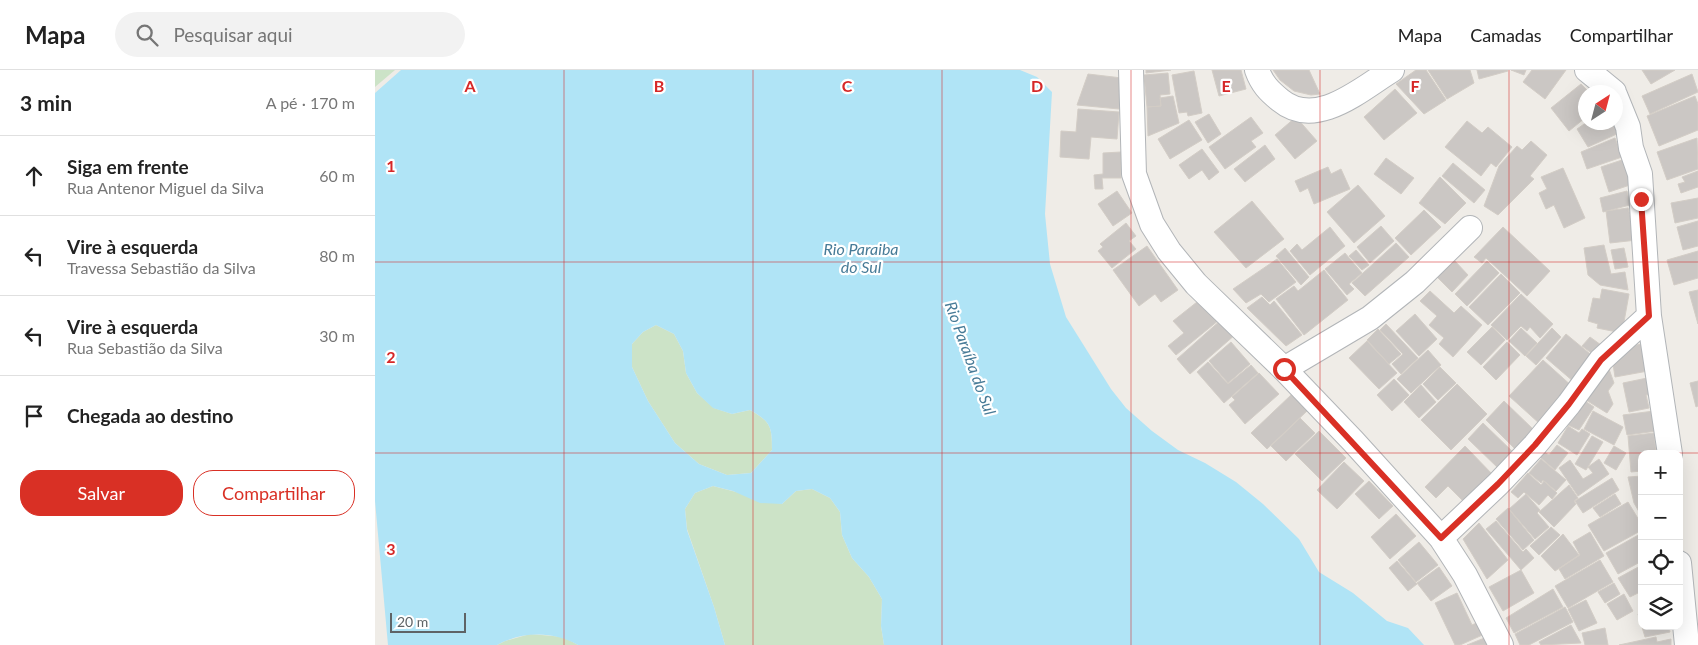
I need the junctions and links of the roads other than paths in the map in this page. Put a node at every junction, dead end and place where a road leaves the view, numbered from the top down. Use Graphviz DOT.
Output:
graph roads {
  1 [pos="1131,70"];
  2 [pos="1257,70"];
  3 [pos="1392,70"];
  4 [pos="1587,70"];
  5 [pos="1604,85"];
  6 [pos="1623,114"];
  7 [pos="1470,228"];
  8 [pos="1649,316"];
  9 [pos="1284,369"];
  10 [pos="1669,450"];
  11 [pos="1441,538"];
  12 [pos="1681,585"];
  13 [pos="1501,645"];
  14 [pos="1687,645"];
  1 -- 9 [label="street"];
  2 -- 3 [label="street"];
  4 -- 5 [label="street"];
  6 -- 8 [label="street"];
  7 -- 9 [label="street"];
  8 -- 10 [label="street"];
  8 -- 11 [label="street"];
  9 -- 11 [label="street"];
  11 -- 13 [label="street"];
  12 -- 14 [label="street"];
}
